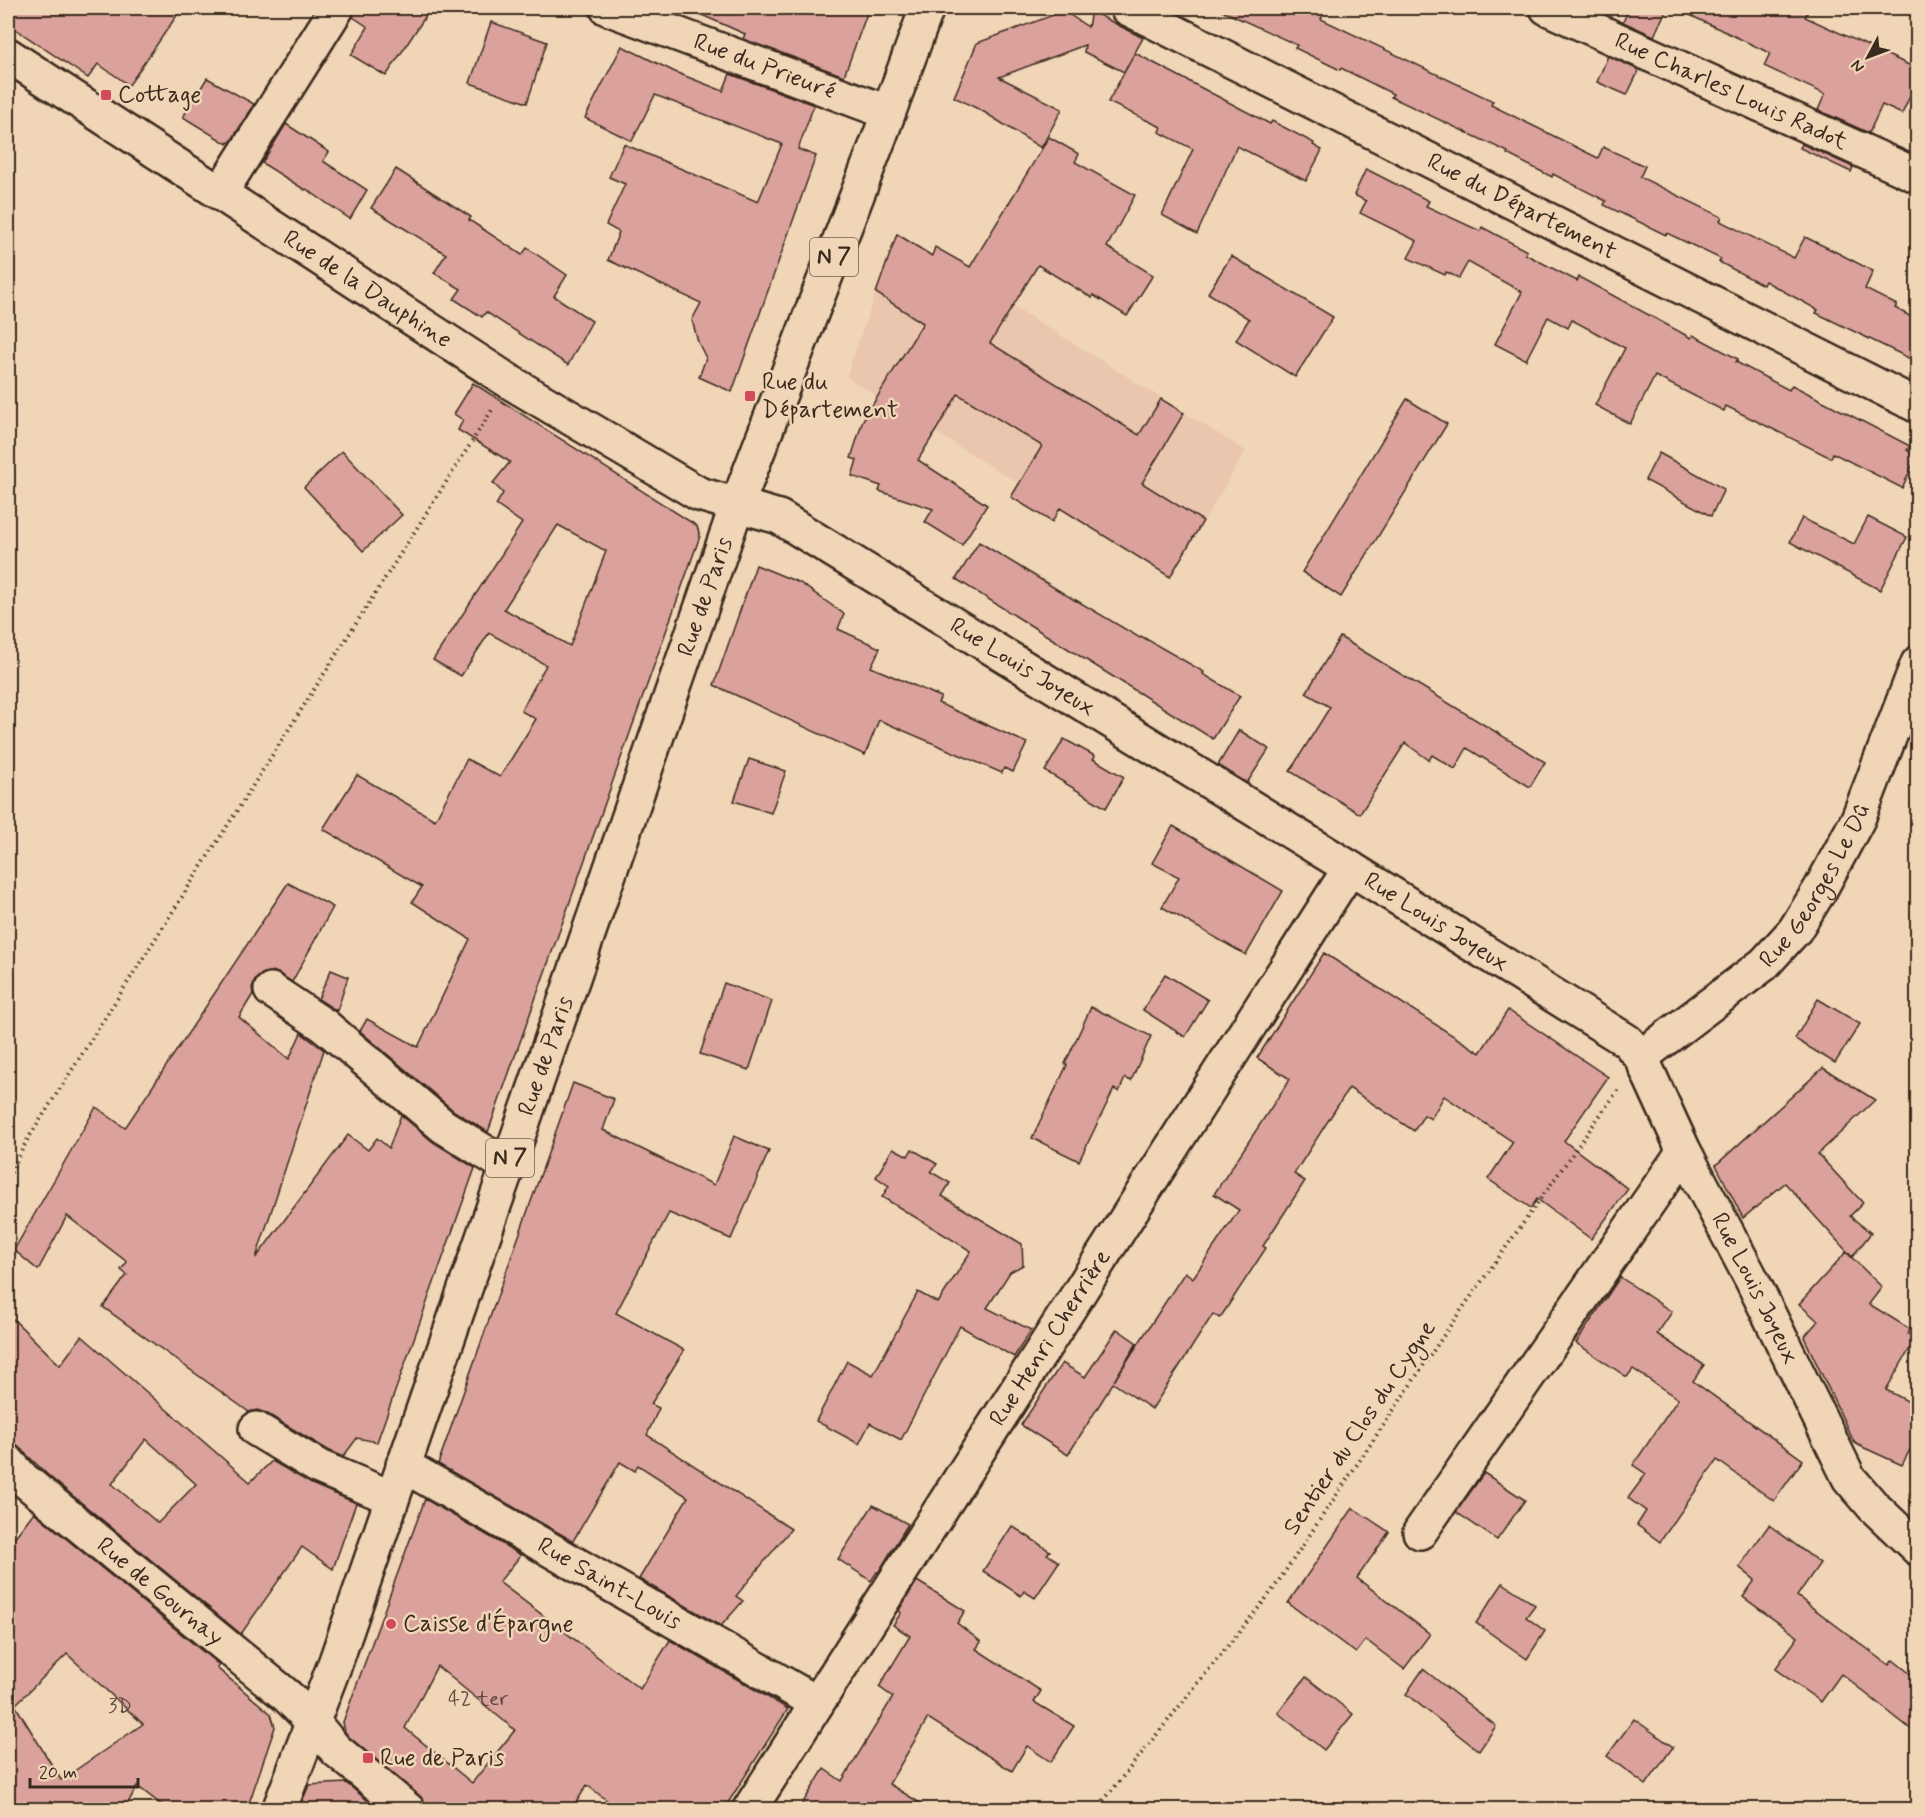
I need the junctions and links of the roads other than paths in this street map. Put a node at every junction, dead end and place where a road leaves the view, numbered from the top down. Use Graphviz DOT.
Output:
graph roads {
  1 [pos="337,8"];
  2 [pos="607,8"];
  3 [pos="927,8"];
  4 [pos="1127,8"];
  5 [pos="1547,8"];
  6 [pos="8,55"];
  7 [pos="887,112"];
  8 [pos="1917,176"];
  9 [pos="221,192"];
  10 [pos="1917,406"];
  11 [pos="737,506"];
  12 [pos="1917,663"];
  13 [pos="1350,868"];
  14 [pos="271,990"];
  15 [pos="1641,1058"];
  16 [pos="1684,1151"];
  17 [pos="507,1166"];
  18 [pos="256,1429"];
  19 [pos="403,1465"];
  20 [pos="13,1479"];
  21 [pos="392,1498"];
  22 [pos="1420,1532"];
  23 [pos="1917,1550"];
  24 [pos="817,1703"];
  25 [pos="312,1721"];
  26 [pos="279,1809"];
  27 [pos="408,1809"];
  28 [pos="749,1809"];
  1 -- 9 [label="street"];
  2 -- 7 [label="street, Rue du Prieuré"];
  3 -- 7 [label="street, N 7"];
  4 -- 10 [label="street, Rue du Département"];
  5 -- 8 [label="street, Rue Charles Louis Radot"];
  6 -- 9 [label="street, Rue de la Dauphine"];
  7 -- 11 [label="street, N 7"];
  9 -- 11 [label="street, Rue de la Dauphine"];
  11 -- 13 [label="street, Rue Louis Joyeux"];
  11 -- 17 [label="street, Rue de Paris / N 7"];
  12 -- 15 [label="street, Rue Georges Le Dû"];
  13 -- 15 [label="street, Rue Louis Joyeux"];
  13 -- 24 [label="street, Rue Henri Cherrière"];
  14 -- 17 [label="street"];
  15 -- 16 [label="street, Rue Louis Joyeux"];
  16 -- 22 [label="street"];
  16 -- 23 [label="street, Rue Louis Joyeux"];
  17 -- 19 [label="street, Rue de Paris / N 7"];
  18 -- 21 [label="street"];
  19 -- 21 [label="street, Rue de Paris / N 7"];
  19 -- 24 [label="street, Rue Saint-Louis"];
  20 -- 25 [label="street, Rue de Gournay"];
  21 -- 25 [label="street, Rue de Paris / N 7"];
  24 -- 28 [label="street, Rue Henri Cherrière"];
  25 -- 26 [label="street, Rue de Paris / N 7"];
  25 -- 27 [label="street, Rue de Gournay"];
}
